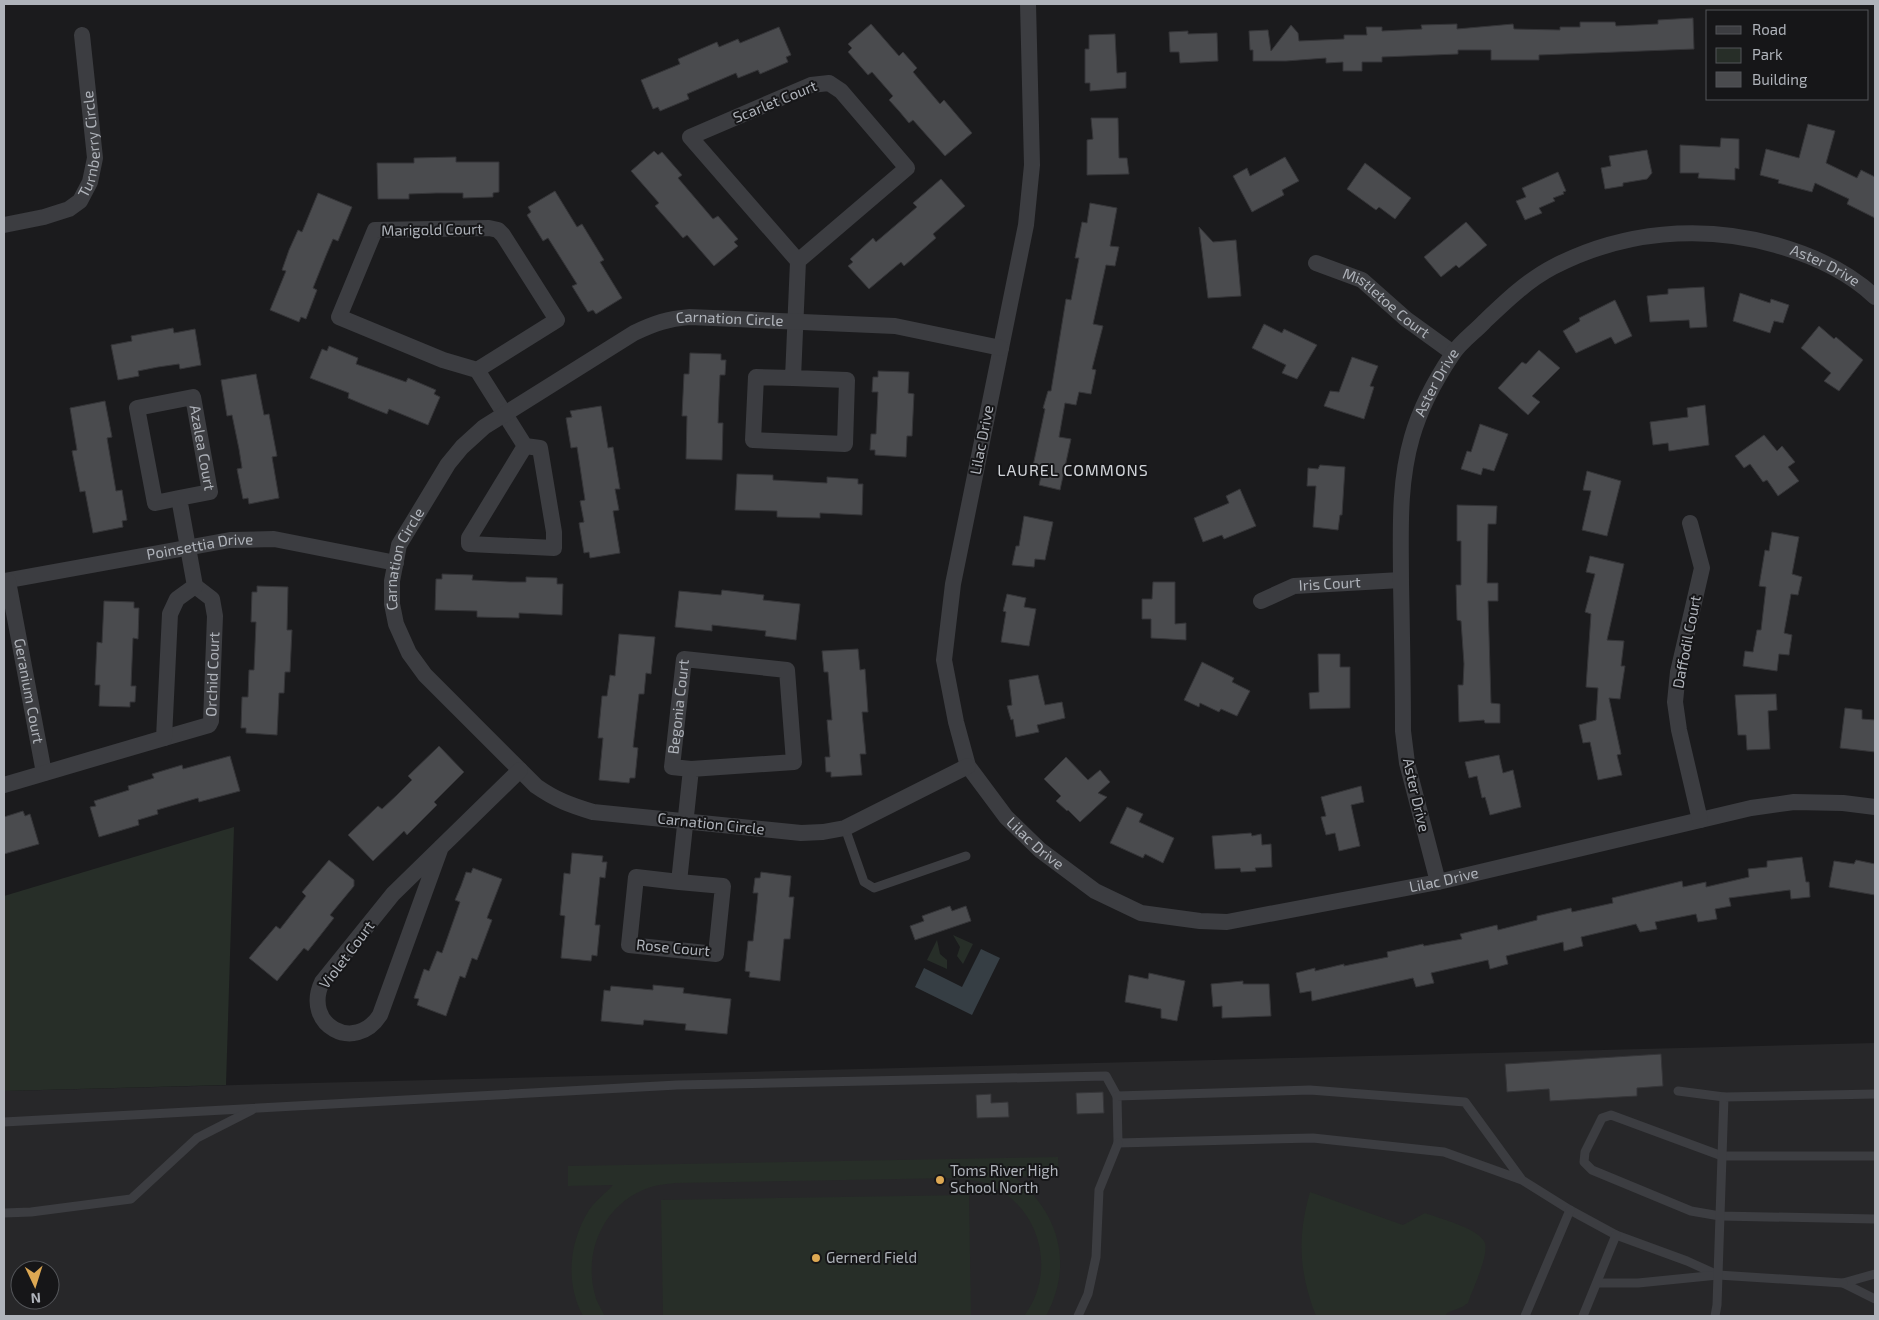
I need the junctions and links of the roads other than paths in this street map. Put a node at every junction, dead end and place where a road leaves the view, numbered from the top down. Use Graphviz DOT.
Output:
graph roads {
  1 [pos="1028,4"];
  2 [pos="82,35"];
  3 [pos="4,225"];
  4 [pos="798,261"];
  5 [pos="1316,263"];
  6 [pos="1875,297"];
  7 [pos="796,322"];
  8 [pos="1001,348"];
  9 [pos="1452,353"];
  10 [pos="477,370"];
  11 [pos="793,378"];
  12 [pos="504,414"];
  13 [pos="525,446"];
  14 [pos="179,498"];
  15 [pos="1690,523"];
  16 [pos="188,547"];
  17 [pos="396,562"];
  18 [pos="1401,580"];
  19 [pos="6,581"];
  20 [pos="195,586"];
  21 [pos="1261,601"];
  22 [pos="164,738"];
  23 [pos="968,766"];
  24 [pos="691,769"];
  25 [pos="520,770"];
  26 [pos="44,773"];
  27 [pos="4,785"];
  28 [pos="1875,808"];
  29 [pos="1700,820"];
  30 [pos="685,821"];
  31 [pos="845,828"];
  32 [pos="441,847"];
  33 [pos="966,856"];
  34 [pos="679,882"];
  35 [pos="1438,882"];
  36 [pos="1678,1091"];
  37 [pos="1875,1094"];
  38 [pos="1117,1096"];
  39 [pos="1724,1097"];
  40 [pos="256,1108"];
  41 [pos="4,1122"];
  42 [pos="1118,1143"];
  43 [pos="1722,1156"];
  44 [pos="1875,1156"];
  45 [pos="1522,1180"];
  46 [pos="1570,1210"];
  47 [pos="4,1213"];
  48 [pos="1720,1216"];
  49 [pos="1875,1219"];
  50 [pos="1616,1235"];
  51 [pos="1875,1274"];
  52 [pos="1718,1275"];
  53 [pos="1597,1283"];
  54 [pos="1843,1283"];
  55 [pos="1875,1299"];
  56 [pos="1078,1316"];
  57 [pos="1525,1316"];
  58 [pos="1583,1316"];
  59 [pos="1715,1316"];
  1 -- 8 [label="street, Lilac Drive"];
  2 -- 3 [label="street, Turnberry Circle"];
  4 -- 4 [label="street, Scarlet Court"];
  4 -- 7 [label="street"];
  5 -- 9 [label="street, Mistletoe Court"];
  6 -- 9 [label="street, Aster Drive"];
  7 -- 8 [label="street, Carnation Circle"];
  7 -- 11 [label="street"];
  7 -- 12 [label="street, Carnation Circle"];
  8 -- 23 [label="street, Lilac Drive"];
  9 -- 18 [label="street, Aster Drive"];
  10 -- 10 [label="street, Marigold Court"];
  10 -- 12 [label="street"];
  11 -- 11 [label="street"];
  12 -- 13 [label="street"];
  12 -- 17 [label="street, Carnation Circle"];
  13 -- 13 [label="street"];
  14 -- 14 [label="street, Azalea Court"];
  14 -- 16 [label="street, Azalea Court"];
  15 -- 29 [label="street, Daffodil Court"];
  16 -- 17 [label="street, Poinsettia Drive"];
  16 -- 19 [label="street, Poinsettia Drive"];
  16 -- 20 [label="street"];
  17 -- 25 [label="street, Carnation Circle"];
  18 -- 21 [label="street, Iris Court"];
  18 -- 35 [label="street, Aster Drive"];
  19 -- 26 [label="street, Geranium Court"];
  20 -- 22 [label="street"];
  20 -- 22 [label="street, Orchid Court"];
  22 -- 26 [label="street, Orchid Court"];
  23 -- 31 [label="street, Carnation Circle"];
  23 -- 35 [label="street, Lilac Drive"];
  24 -- 24 [label="street, Begonia Court"];
  24 -- 30 [label="street, Begonia Court"];
  25 -- 30 [label="street, Carnation Circle"];
  25 -- 32 [label="street, Violet Court"];
  26 -- 27 [label="street, Orchid Court"];
  28 -- 29 [label="street, Lilac Drive"];
  29 -- 35 [label="street, Lilac Drive"];
  30 -- 31 [label="street, Carnation Circle"];
  30 -- 34 [label="street"];
  31 -- 33 [label="lane"];
  32 -- 32 [label="street, Violet Court"];
  34 -- 34 [label="street, Rose Court"];
  36 -- 39 [label="lane"];
  37 -- 39 [label="lane"];
  38 -- 40 [label="lane"];
  38 -- 42 [label="lane"];
  38 -- 45 [label="lane"];
  39 -- 43 [label="lane"];
  40 -- 41 [label="lane"];
  40 -- 47 [label="lane"];
  42 -- 45 [label="lane"];
  42 -- 56 [label="lane"];
  43 -- 44 [label="lane"];
  43 -- 48 [label="lane"];
  43 -- 48 [label="lane"];
  45 -- 46 [label="lane"];
  46 -- 50 [label="lane"];
  46 -- 57 [label="lane"];
  48 -- 49 [label="lane"];
  48 -- 52 [label="lane"];
  50 -- 52 [label="lane"];
  50 -- 53 [label="lane"];
  51 -- 54 [label="lane"];
  52 -- 53 [label="lane"];
  52 -- 54 [label="lane"];
  52 -- 59 [label="lane"];
  53 -- 58 [label="lane"];
  54 -- 55 [label="lane"];
}
